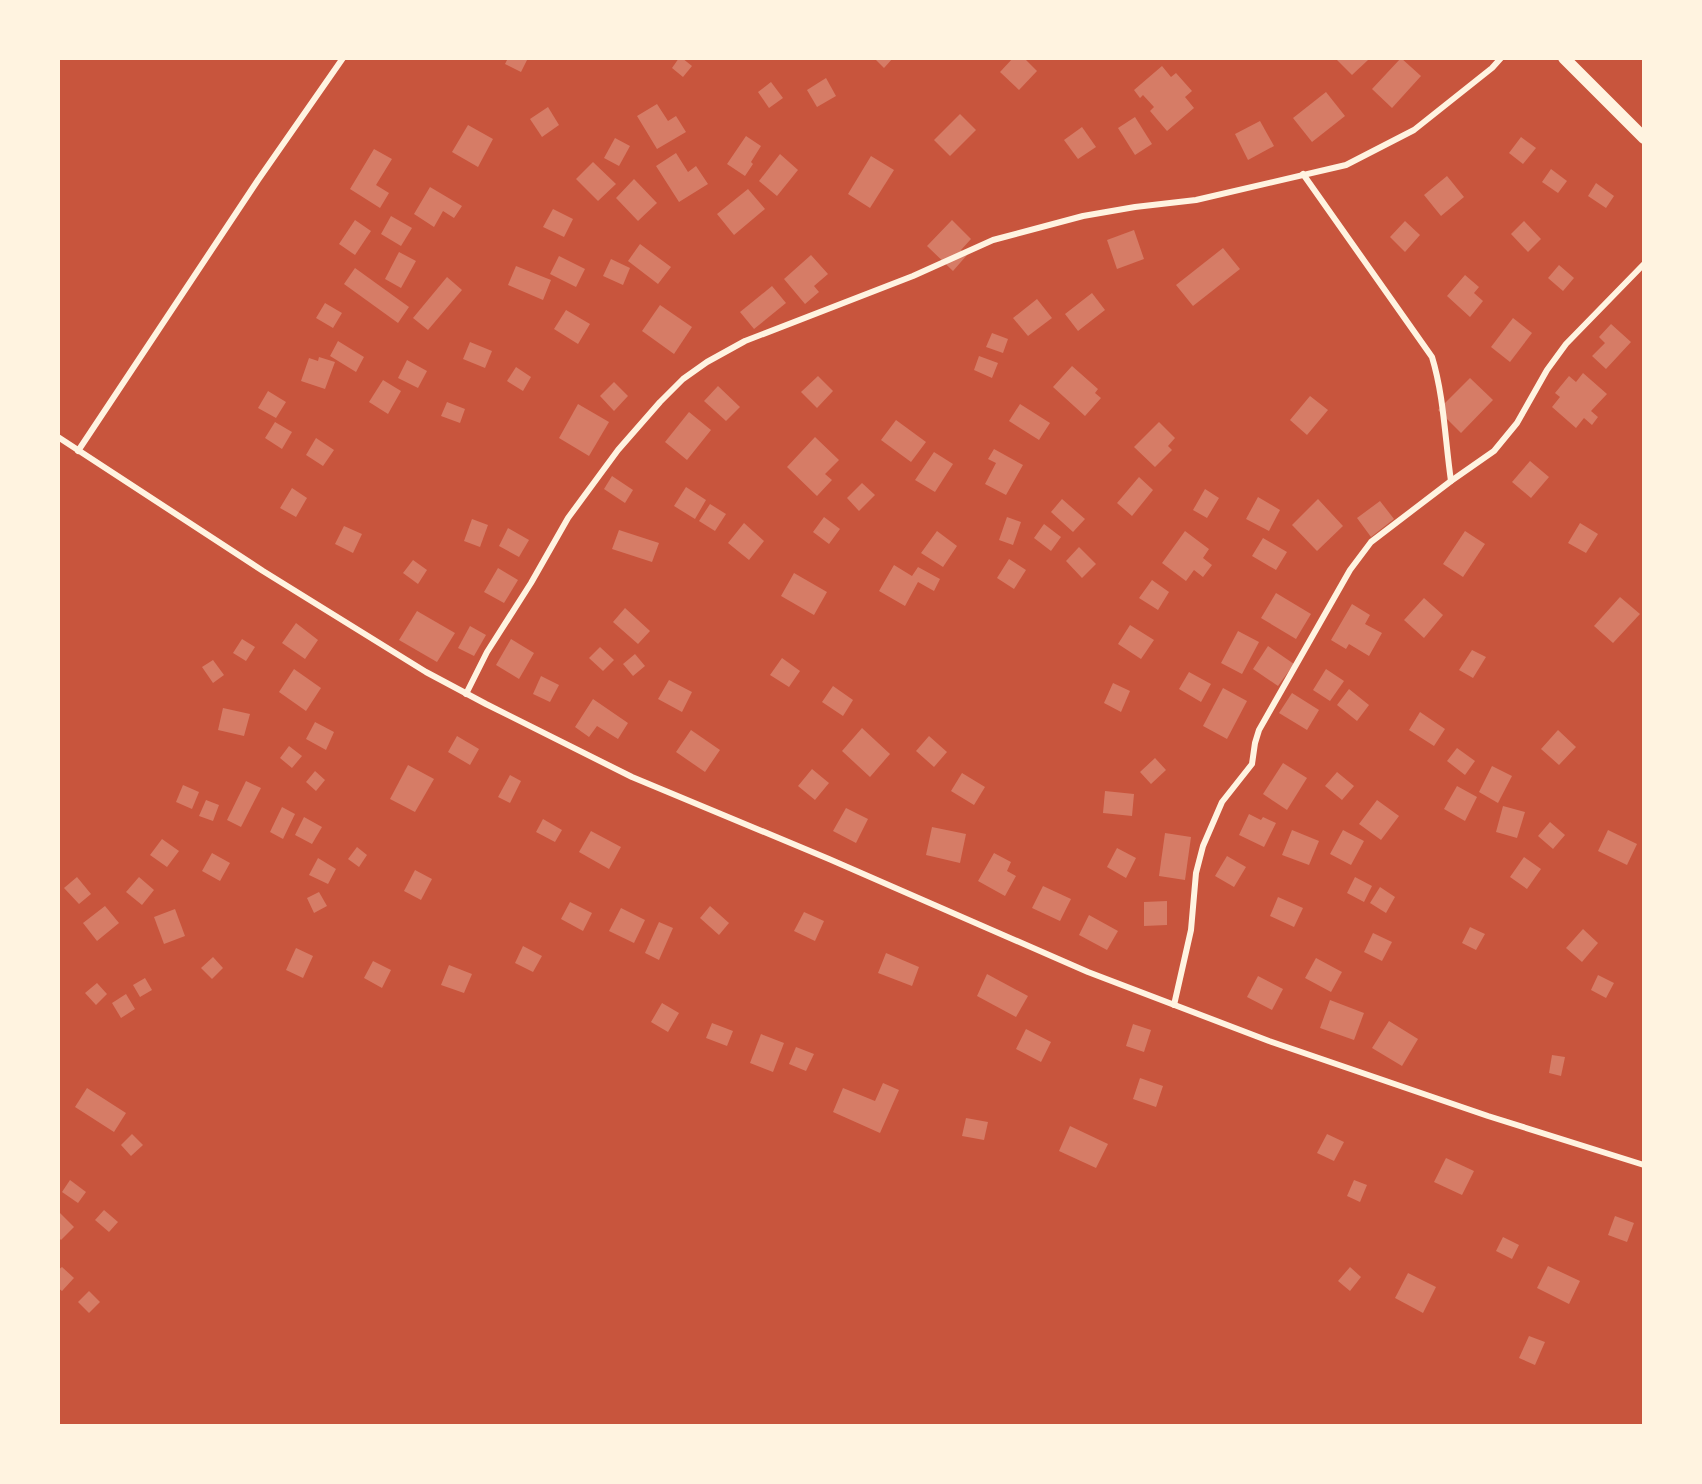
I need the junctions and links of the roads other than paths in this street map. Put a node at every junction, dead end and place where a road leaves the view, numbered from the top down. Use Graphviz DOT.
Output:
graph roads {
  1 [pos="343,58"];
  2 [pos="1501,58"];
  3 [pos="1564,58"];
  4 [pos="1644,138"];
  5 [pos="1303,174"];
  6 [pos="1644,264"];
  7 [pos="58,437"];
  8 [pos="78,451"];
  9 [pos="1450,481"];
  10 [pos="466,694"];
  11 [pos="1174,1005"];
  12 [pos="1644,1166"];
  1 -- 8 [label="street"];
  2 -- 5 [label="street"];
  3 -- 4 [label="main road"];
  5 -- 9 [label="street"];
  5 -- 10 [label="street"];
  6 -- 9 [label="street"];
  7 -- 8 [label="street"];
  8 -- 10 [label="street"];
  9 -- 11 [label="street"];
  10 -- 11 [label="street"];
  11 -- 12 [label="street"];
}
